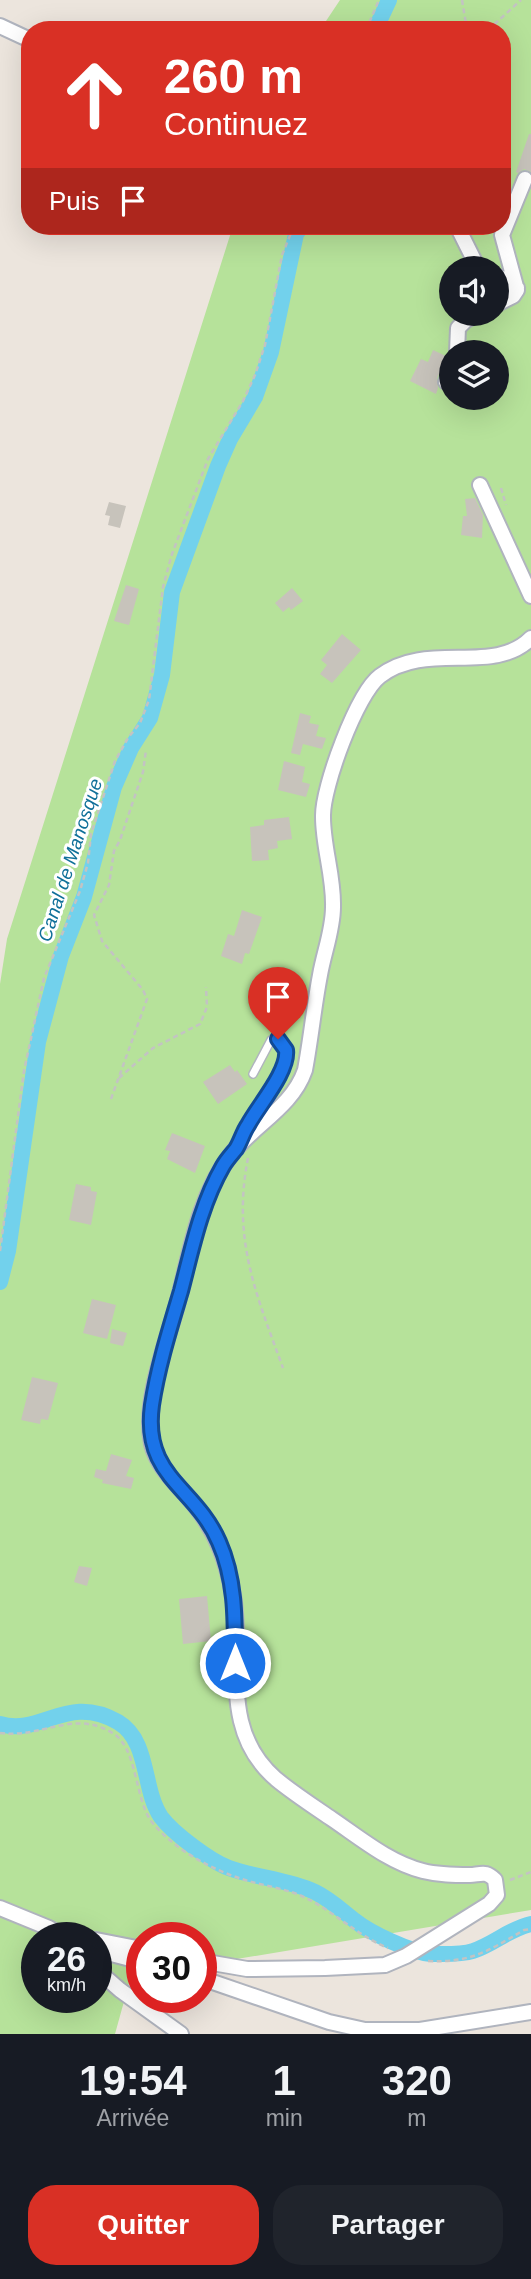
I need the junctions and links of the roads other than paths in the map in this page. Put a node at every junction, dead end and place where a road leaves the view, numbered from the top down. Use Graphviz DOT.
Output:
graph roads {
  1 [pos="0,26"];
  2 [pos="21,36"];
  3 [pos="525,178"];
  4 [pos="511,213"];
  5 [pos="462,235"];
  6 [pos="502,235"];
  7 [pos="472,256"];
  8 [pos="509,281"];
  9 [pos="517,288"];
  10 [pos="509,298"];
  11 [pos="480,485"];
  12 [pos="531,596"];
  13 [pos="531,638"];
  14 [pos="253,1074"];
  15 [pos="236,1149"];
  16 [pos="0,1908"];
  17 [pos="32,1922"];
  18 [pos="217,1964"];
  19 [pos="112,1983"];
  20 [pos="217,1983"];
  21 [pos="531,2012"];
  22 [pos="181,2034"];
  1 -- 2 [label="street"];
  3 -- 4 [label="street"];
  5 -- 7 [label="street"];
  6 -- 9 [label="street"];
  8 -- 9 [label="street"];
  9 -- 10 [label="street"];
  11 -- 12 [label="street"];
  13 -- 15 [label="street"];
  14 -- 15 [label="lane"];
  15 -- 18 [label="street"];
  16 -- 17 [label="street"];
  19 -- 22 [label="street"];
  20 -- 21 [label="street"];
}
